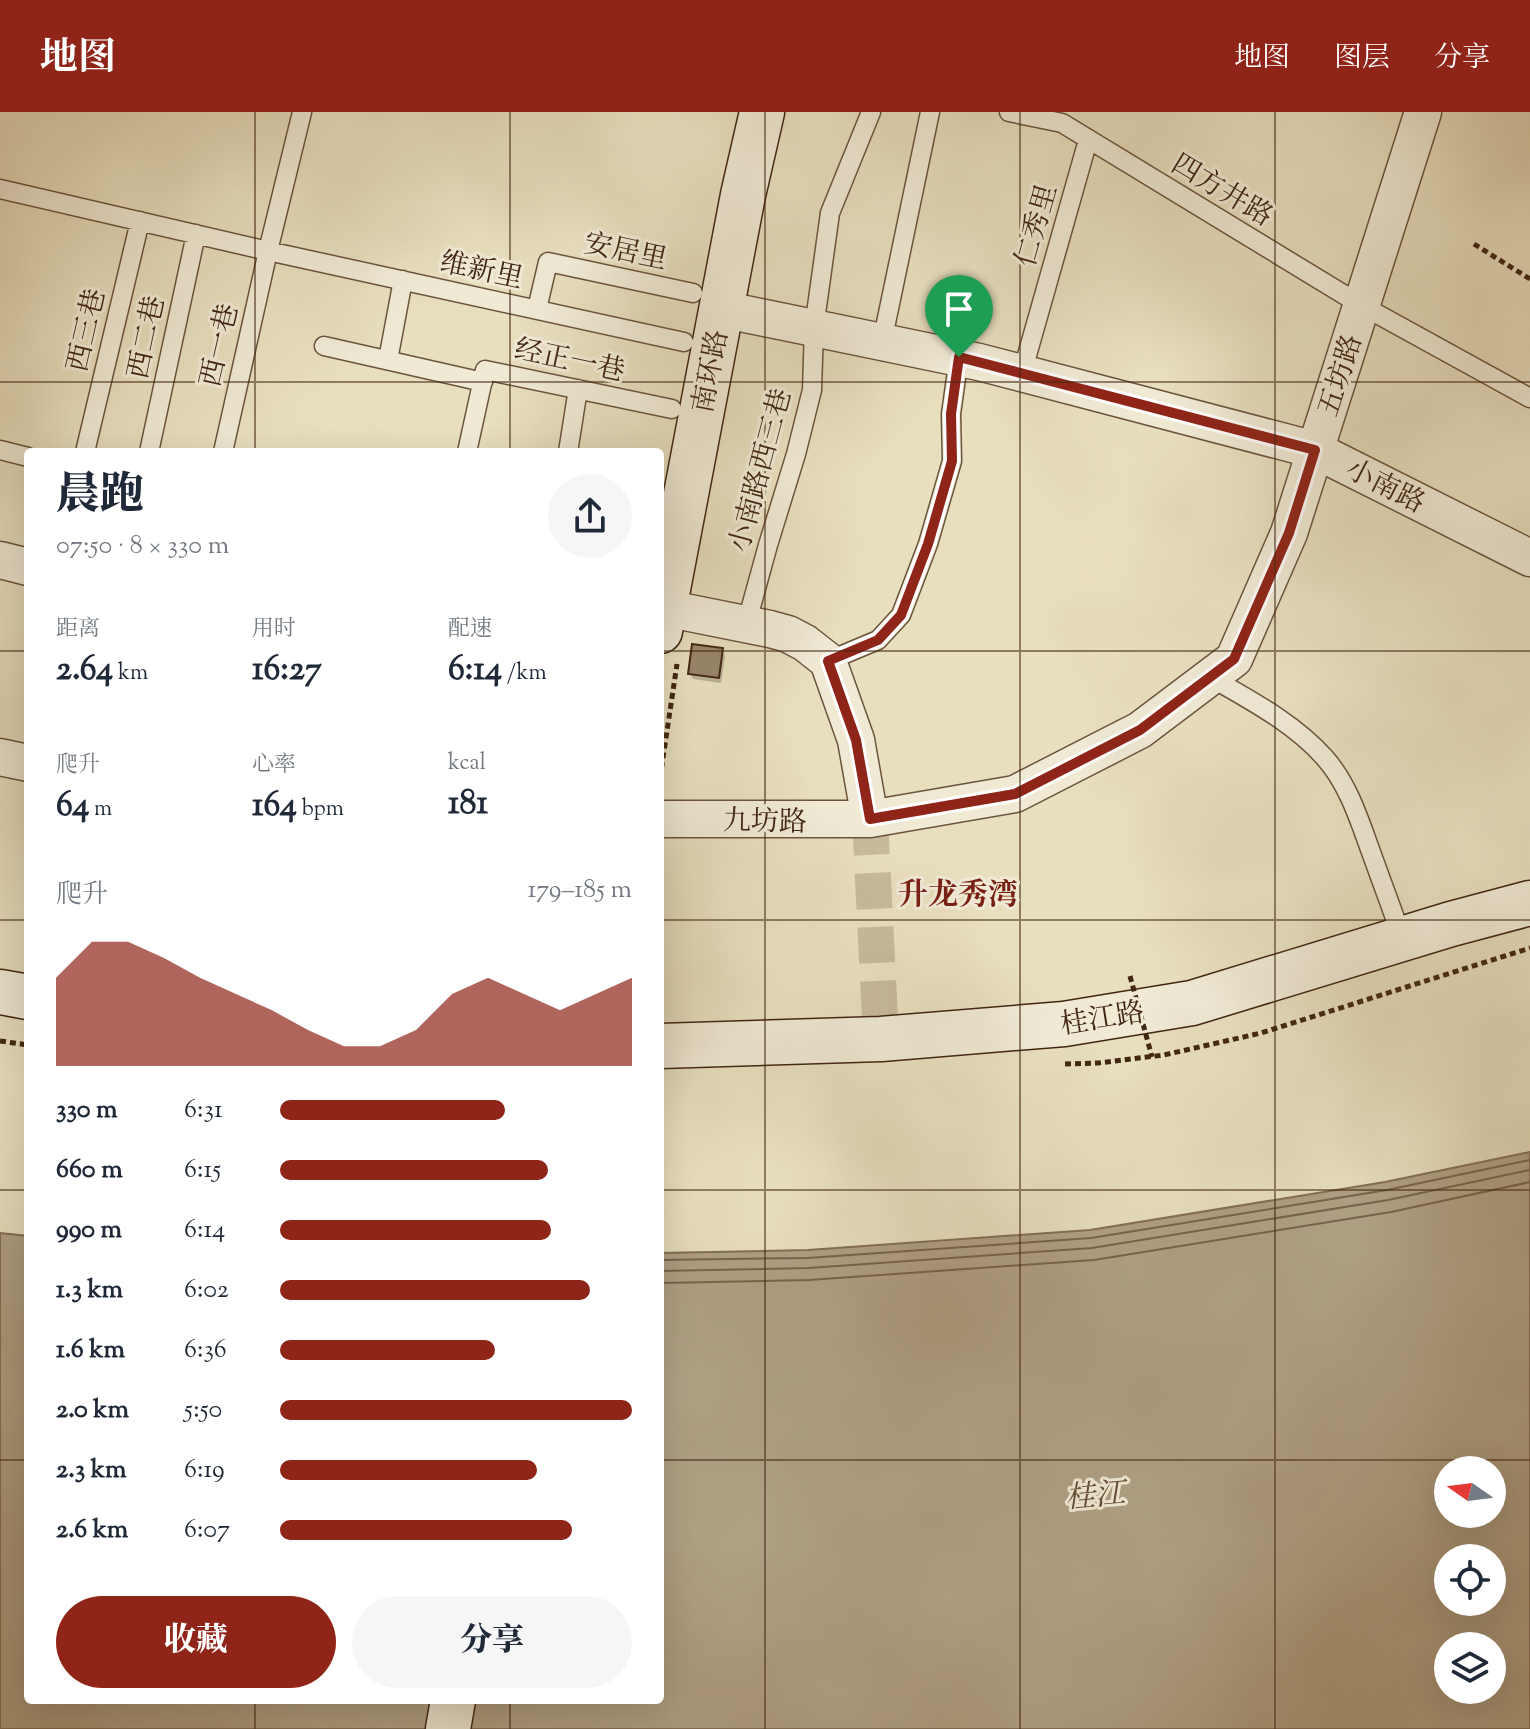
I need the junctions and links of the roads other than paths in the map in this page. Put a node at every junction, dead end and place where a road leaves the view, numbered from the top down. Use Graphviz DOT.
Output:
graph roads {
  1 [pos="302,112"];
  2 [pos="730,112"];
  3 [pos="762,112"];
  4 [pos="871,112"];
  5 [pos="930,112"];
  6 [pos="1009,112"];
  7 [pos="1423,112"];
  8 [pos="1088,140"];
  9 [pos="0,189"];
  10 [pos="140,221"];
  11 [pos="196,234"];
  12 [pos="268,251"];
  13 [pos="403,280"];
  14 [pos="707,301"];
  15 [pos="1361,305"];
  16 [pos="537,309"];
  17 [pos="814,328"];
  18 [pos="684,342"];
  19 [pos="882,342"];
  20 [pos="324,346"];
  21 [pos="959,357"];
  22 [pos="388,360"];
  23 [pos="1022,373"];
  24 [pos="483,382"];
  25 [pos="578,389"];
  26 [pos="1530,398"];
  27 [pos="672,409"];
  28 [pos="86,448"];
  29 [pos="150,448"];
  30 [pos="224,448"];
  31 [pos="468,448"];
  32 [pos="569,448"];
  33 [pos="0,450"];
  34 [pos="1315,450"];
  35 [pos="24,456"];
  36 [pos="664,458"];
  37 [pos="1530,558"];
  38 [pos="0,560"];
  39 [pos="24,566"];
  40 [pos="667,614"];
  41 [pos="746,625"];
  42 [pos="828,661"];
  43 [pos="1210,677"];
  44 [pos="0,757"];
  45 [pos="24,762"];
  46 [pos="664,819"];
  47 [pos="870,819"];
  48 [pos="1530,903"];
  49 [pos="1402,938"];
  50 [pos="0,992"];
  51 [pos="24,996"];
  52 [pos="664,1046"];
  53 [pos="452,1704"];
  54 [pos="475,1704"];
  55 [pos="448,1729"];
  56 [pos="471,1729"];
  1 -- 12 [label="lane, 西一巷"];
  2 -- 14 [label="main road, 南环路"];
  3 -- 14 [label="main road, 南环路"];
  4 -- 17 [label="lane"];
  5 -- 19 [label="lane"];
  6 -- 8 [label="lane, 四方井路"];
  7 -- 15 [label="street, 五坊路"];
  8 -- 15 [label="lane, 四方井路"];
  8 -- 23 [label="lane, 仁秀里"];
  9 -- 10 [label="lane, 维新里"];
  10 -- 11 [label="lane, 维新里"];
  10 -- 28 [label="lane, 西三巷"];
  11 -- 12 [label="lane, 维新里"];
  11 -- 29 [label="lane, 西二巷"];
  12 -- 13 [label="lane, 维新里"];
  12 -- 30 [label="lane, 西一巷"];
  13 -- 16 [label="lane, 维新里"];
  13 -- 22 [label="lane"];
  14 -- 16 [label="lane, 安居里"];
  14 -- 17 [label="street, 小南路"];
  14 -- 18 [label="main road, 南环路"];
  14 -- 40 [label="main road, 南环路"];
  15 -- 26 [label="lane, 四方井路"];
  15 -- 34 [label="street, 五坊路"];
  16 -- 18 [label="lane, 维新里"];
  17 -- 19 [label="street, 小南路"];
  17 -- 41 [label="lane, 小南路西三巷"];
  18 -- 27 [label="main road, 南环路"];
  19 -- 21 [label="street, 小南路"];
  20 -- 22 [label="lane, 经正一巷"];
  21 -- 23 [label="street, 小南路"];
  21 -- 42 [label="lane"];
  22 -- 24 [label="lane, 经正一巷"];
  23 -- 34 [label="street, 小南路"];
  24 -- 25 [label="lane, 经正一巷"];
  24 -- 31 [label="lane"];
  25 -- 27 [label="lane, 经正一巷"];
  25 -- 32 [label="lane"];
  27 -- 36 [label="main road, 南环路"];
  33 -- 35 [label="lane"];
  34 -- 37 [label="street, 小南路"];
  34 -- 43 [label="street, 五坊路"];
  38 -- 39 [label="street"];
  40 -- 41 [label="street"];
  41 -- 42 [label="street"];
  42 -- 47 [label="street"];
  43 -- 47 [label="street, 五坊路"];
  43 -- 49 [label="lane"];
  44 -- 45 [label="street"];
  46 -- 47 [label="street, 九坊路"];
  48 -- 49 [label="main road, 桂江路"];
  49 -- 52 [label="main road, 桂江路"];
  50 -- 51 [label="main road"];
  53 -- 55 [label="main road"];
  54 -- 56 [label="main road"];
}
